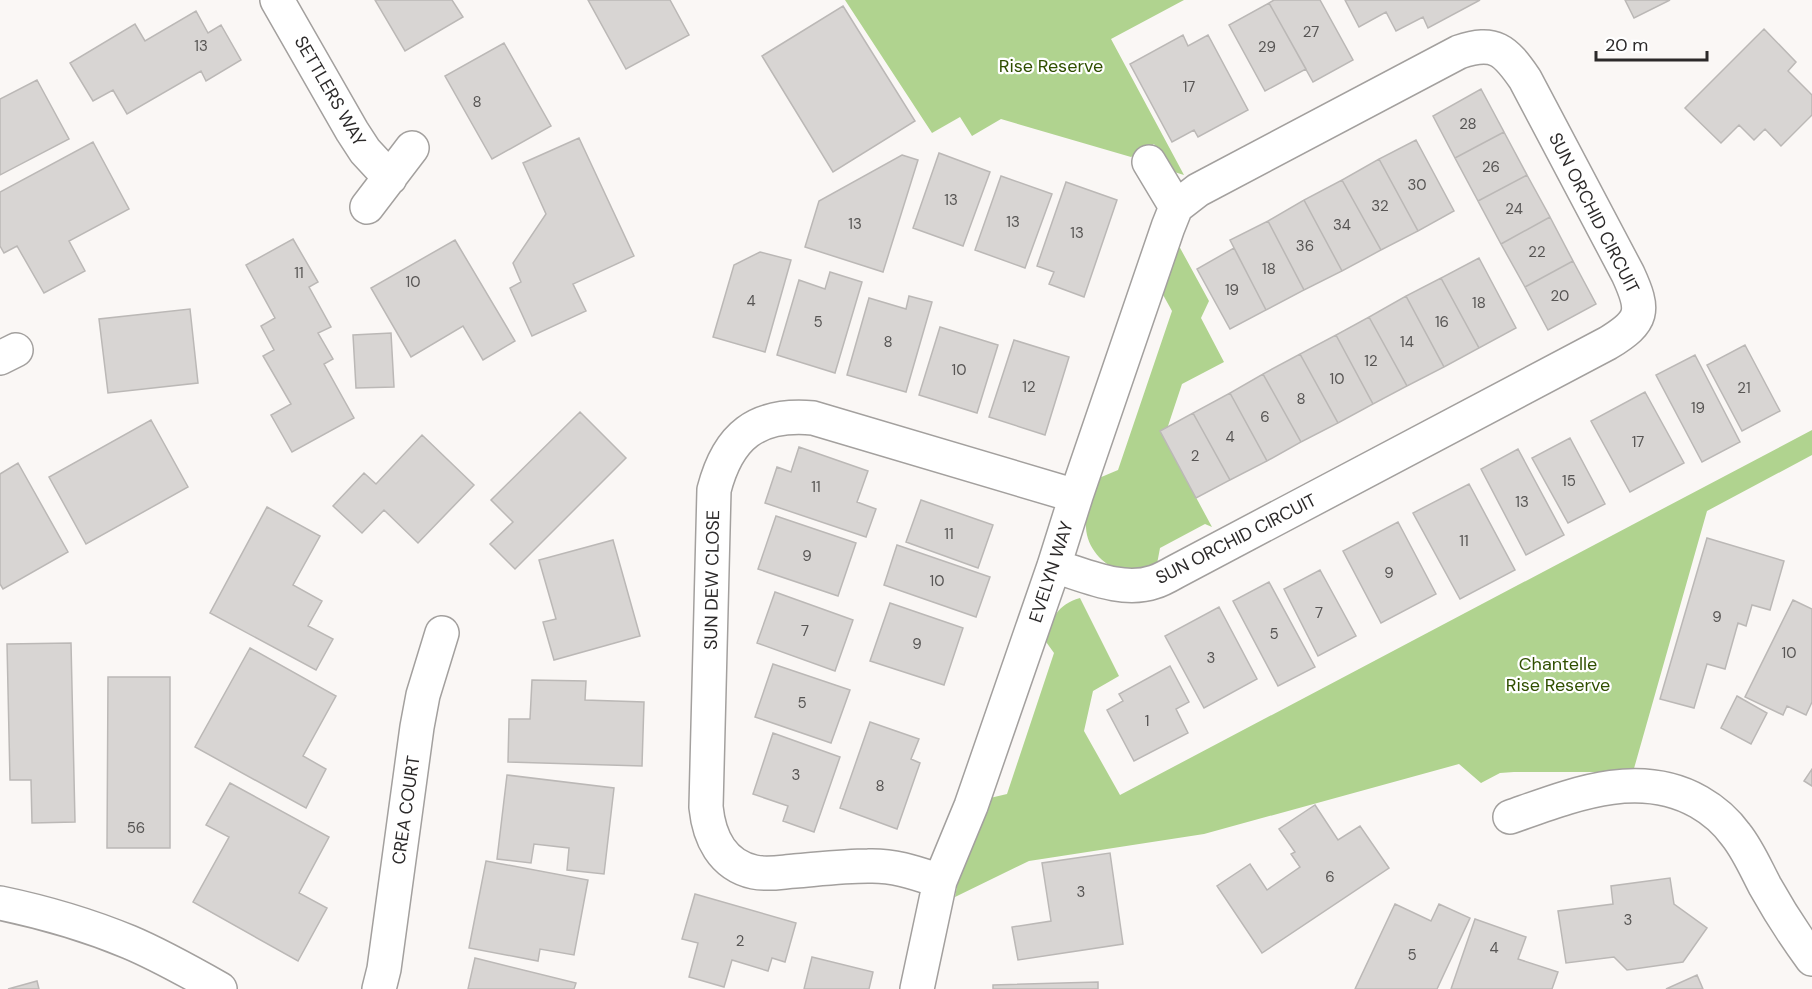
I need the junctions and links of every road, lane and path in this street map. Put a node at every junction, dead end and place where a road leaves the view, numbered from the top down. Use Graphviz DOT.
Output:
graph roads {
  1 [pos="277,0"];
  2 [pos="412,148"];
  3 [pos="1149,162"];
  4 [pos="390,178"];
  5 [pos="368,207"];
  6 [pos="1176,207"];
  7 [pos="1076,496"];
  8 [pos="1054,566"];
  9 [pos="442,633"];
  10 [pos="1510,818"];
  11 [pos="940,881"];
  12 [pos="0,903"];
  13 [pos="1812,960"];
  14 [pos="220,989"];
  15 [pos="379,989"];
  16 [pos="917,989"];
  1 -- 4 [label="street, SETTLERS WAY"];
  2 -- 4 [label="street"];
  3 -- 6 [label="street"];
  4 -- 5 [label="street"];
  6 -- 7 [label="street, EVELYN WAY"];
  6 -- 8 [label="street, SUN ORCHID CIRCUIT"];
  7 -- 8 [label="street, EVELYN WAY"];
  7 -- 11 [label="street, SUN DEW CLOSE"];
  8 -- 11 [label="street, EVELYN WAY"];
  9 -- 15 [label="street, CREA COURT"];
  10 -- 13 [label="street"];
  11 -- 16 [label="street, EVELYN WAY"];
  12 -- 14 [label="street"];
}
